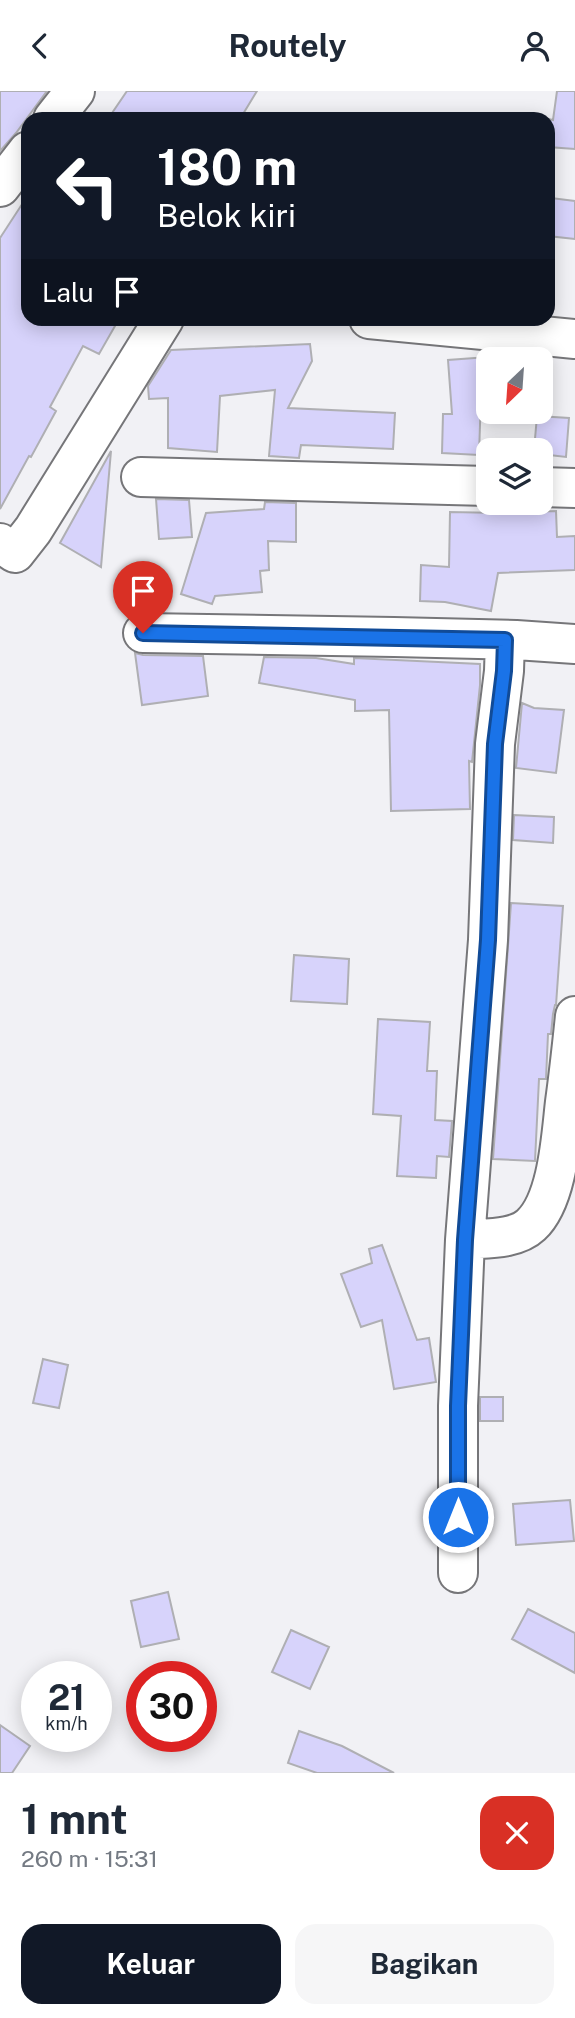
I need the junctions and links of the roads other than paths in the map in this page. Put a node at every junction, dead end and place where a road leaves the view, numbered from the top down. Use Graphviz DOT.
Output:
graph roads {
  1 [pos="75,91"];
  2 [pos="58,112"];
  3 [pos="21,160"];
  4 [pos="0,187"];
  5 [pos="160,326"];
  6 [pos="441,326"];
  7 [pos="575,339"];
  8 [pos="141,477"];
  9 [pos="476,486"];
  10 [pos="553,488"];
  11 [pos="575,488"];
  12 [pos="0,543"];
  13 [pos="143,633"];
  14 [pos="505,640"];
  15 [pos="575,644"];
  16 [pos="575,1016"];
  17 [pos="465,1240"];
  18 [pos="458,1573"];
  1 -- 2 [label="street"];
  3 -- 4 [label="street"];
  5 -- 12 [label="street"];
  6 -- 7 [label="street"];
  8 -- 9 [label="street"];
  10 -- 11 [label="street"];
  13 -- 14 [label="street"];
  14 -- 15 [label="street"];
  14 -- 17 [label="street"];
  16 -- 17 [label="street"];
  17 -- 18 [label="street"];
}
